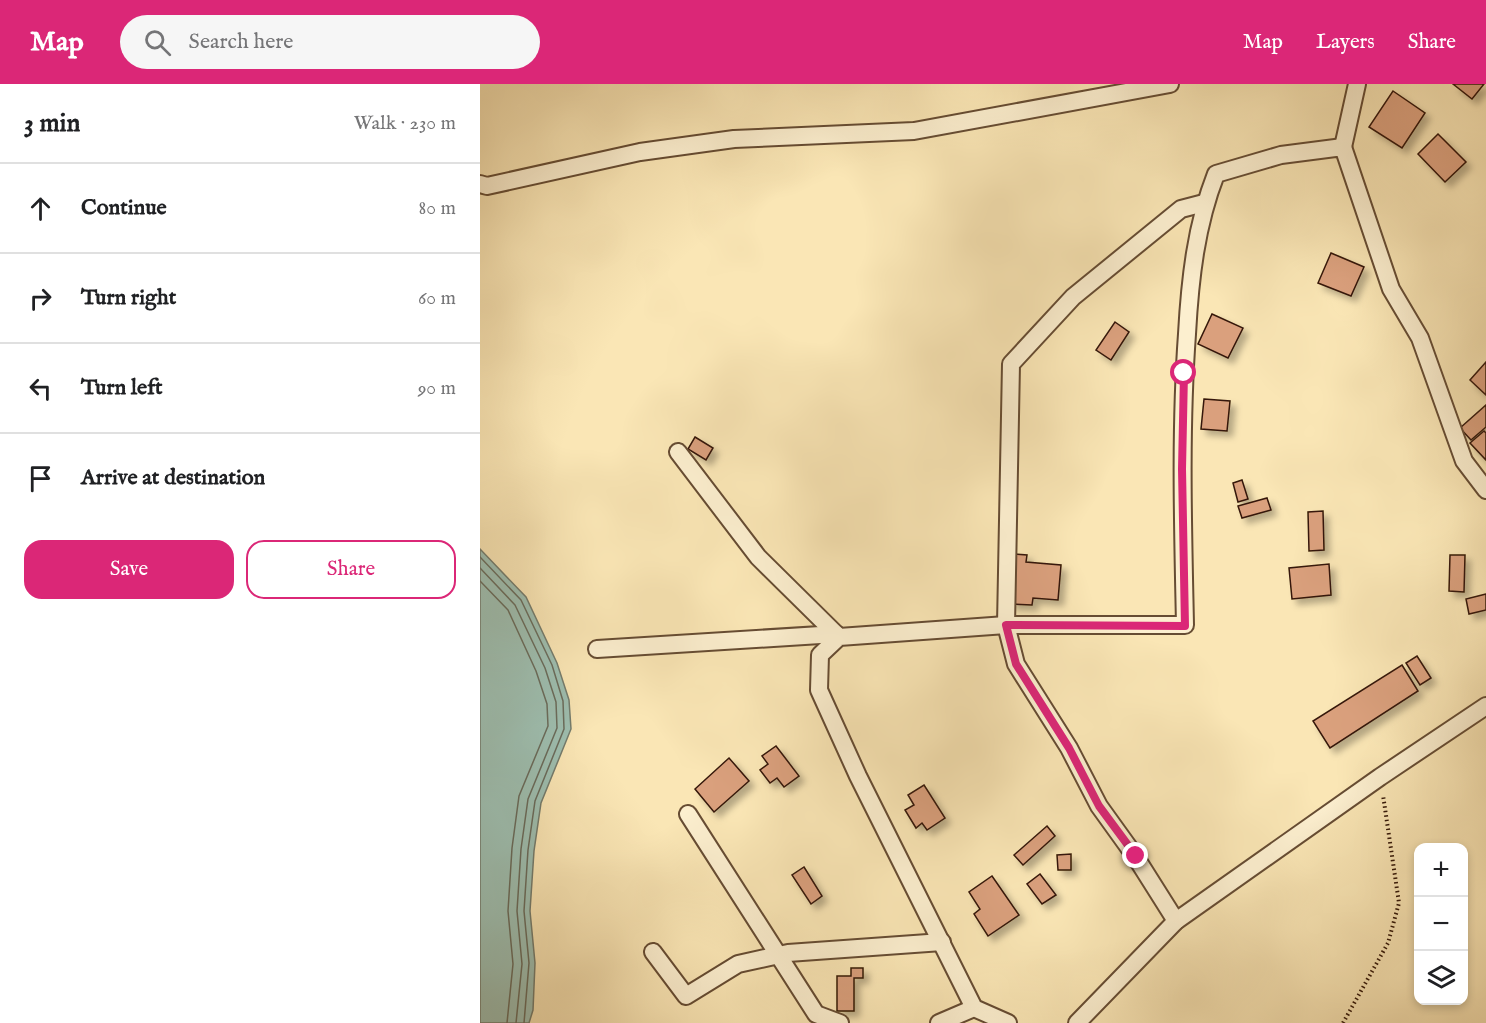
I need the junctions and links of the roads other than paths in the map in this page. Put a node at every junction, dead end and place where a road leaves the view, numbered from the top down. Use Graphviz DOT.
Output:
graph roads {
  1 [pos="1170,84"];
  2 [pos="1357,84"];
  3 [pos="1343,147"];
  4 [pos="480,184"];
  5 [pos="1204,202"];
  6 [pos="678,452"];
  7 [pos="1486,490"];
  8 [pos="1006,625"];
  9 [pos="838,635"];
  10 [pos="597,649"];
  11 [pos="1486,706"];
  12 [pos="688,814"];
  13 [pos="1176,921"];
  14 [pos="942,942"];
  15 [pos="653,952"];
  16 [pos="778,955"];
  17 [pos="974,1008"];
  18 [pos="840,1023"];
  19 [pos="939,1023"];
  20 [pos="1008,1023"];
  21 [pos="1077,1023"];
  1 -- 4 [label="street"];
  2 -- 3 [label="street"];
  3 -- 5 [label="street"];
  3 -- 7 [label="street"];
  5 -- 8 [label="street"];
  5 -- 8 [label="street"];
  6 -- 9 [label="street"];
  8 -- 9 [label="street"];
  8 -- 13 [label="street"];
  9 -- 10 [label="street"];
  9 -- 14 [label="street"];
  11 -- 13 [label="street"];
  12 -- 16 [label="street"];
  13 -- 21 [label="street"];
  14 -- 16 [label="street"];
  14 -- 17 [label="street"];
  15 -- 16 [label="street"];
  16 -- 18 [label="street"];
  17 -- 19 [label="street"];
  17 -- 20 [label="street"];
}
